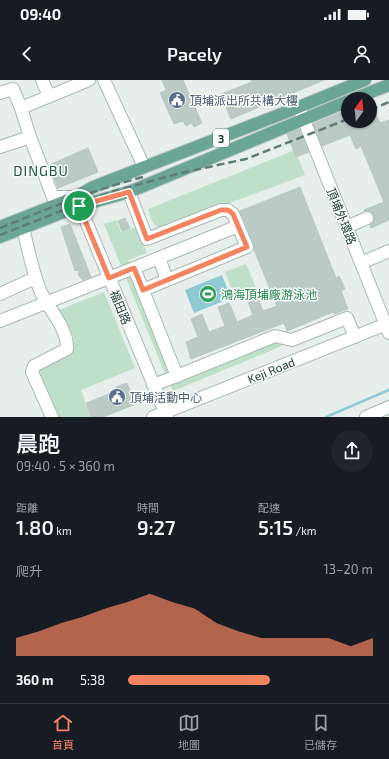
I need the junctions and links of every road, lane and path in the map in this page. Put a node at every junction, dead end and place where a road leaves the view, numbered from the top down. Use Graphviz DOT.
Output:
graph roads {
  1 [pos="42,80"];
  2 [pos="89,80"];
  3 [pos="104,80"];
  4 [pos="365,80"];
  5 [pos="389,85"];
  6 [pos="371,92"];
  7 [pos="0,94"];
  8 [pos="49,96"];
  9 [pos="341,104"];
  10 [pos="21,108"];
  11 [pos="299,108"];
  12 [pos="304,119"];
  13 [pos="30,137"];
  14 [pos="0,148"];
  15 [pos="144,167"];
  16 [pos="129,192"];
  17 [pos="78,201"];
  18 [pos="367,218"];
  19 [pos="238,226"];
  20 [pos="0,227"];
  21 [pos="347,227"];
  22 [pos="23,228"];
  23 [pos="0,237"];
  24 [pos="389,251"];
  25 [pos="159,258"];
  26 [pos="361,263"];
  27 [pos="134,268"];
  28 [pos="35,278"];
  29 [pos="109,278"];
  30 [pos="167,280"];
  31 [pos="143,290"];
  32 [pos="0,294"];
  33 [pos="46,302"];
  34 [pos="0,321"];
  35 [pos="388,327"];
  36 [pos="355,337"];
  37 [pos="177,376"];
  38 [pos="153,385"];
  39 [pos="389,407"];
  40 [pos="161,415"];
  41 [pos="52,417"];
  42 [pos="366,417"];
  1 -- 8 [label="street"];
  2 -- 8 [label="street"];
  3 -- 15 [label="street"];
  4 -- 11 [label="main road, 3"];
  5 -- 6 [label="main road"];
  7 -- 10 [label="street"];
  8 -- 10 [label="street"];
  9 -- 12 [label="main road, 3"];
  10 -- 13 [label="street"];
  11 -- 12 [label="street, 頂埔外環路"];
  11 -- 15 [label="main road, 3"];
  12 -- 16 [label="main road, 3"];
  12 -- 21 [label="street, 頂埔外環路"];
  13 -- 14 [label="street"];
  13 -- 17 [label="street"];
  15 -- 17 [label="main road, 3"];
  16 -- 17 [label="main road, 3"];
  16 -- 19 [label="street"];
  17 -- 20 [label="main road, 3"];
  17 -- 22 [label="main road, 3"];
  17 -- 29 [label="street, 福田路"];
  18 -- 21 [label="street"];
  19 -- 25 [label="street"];
  19 -- 30 [label="street"];
  21 -- 26 [label="street, 頂埔外環路"];
  22 -- 23 [label="main road, 3"];
  22 -- 28 [label="street"];
  24 -- 26 [label="street"];
  25 -- 27 [label="street"];
  25 -- 30 [label="street"];
  26 -- 35 [label="street, 頂埔外環路"];
  27 -- 29 [label="street"];
  27 -- 31 [label="street"];
  28 -- 32 [label="street"];
  28 -- 33 [label="street"];
  29 -- 33 [label="street"];
  29 -- 38 [label="street, 福田路"];
  30 -- 31 [label="street"];
  31 -- 37 [label="street"];
  33 -- 34 [label="street"];
  33 -- 41 [label="street"];
  35 -- 36 [label="street, Keji Road"];
  36 -- 37 [label="street"];
  36 -- 40 [label="street, Keji Road"];
  37 -- 38 [label="street"];
  38 -- 40 [label="street, 福田路"];
  39 -- 42 [label="street"];
}
